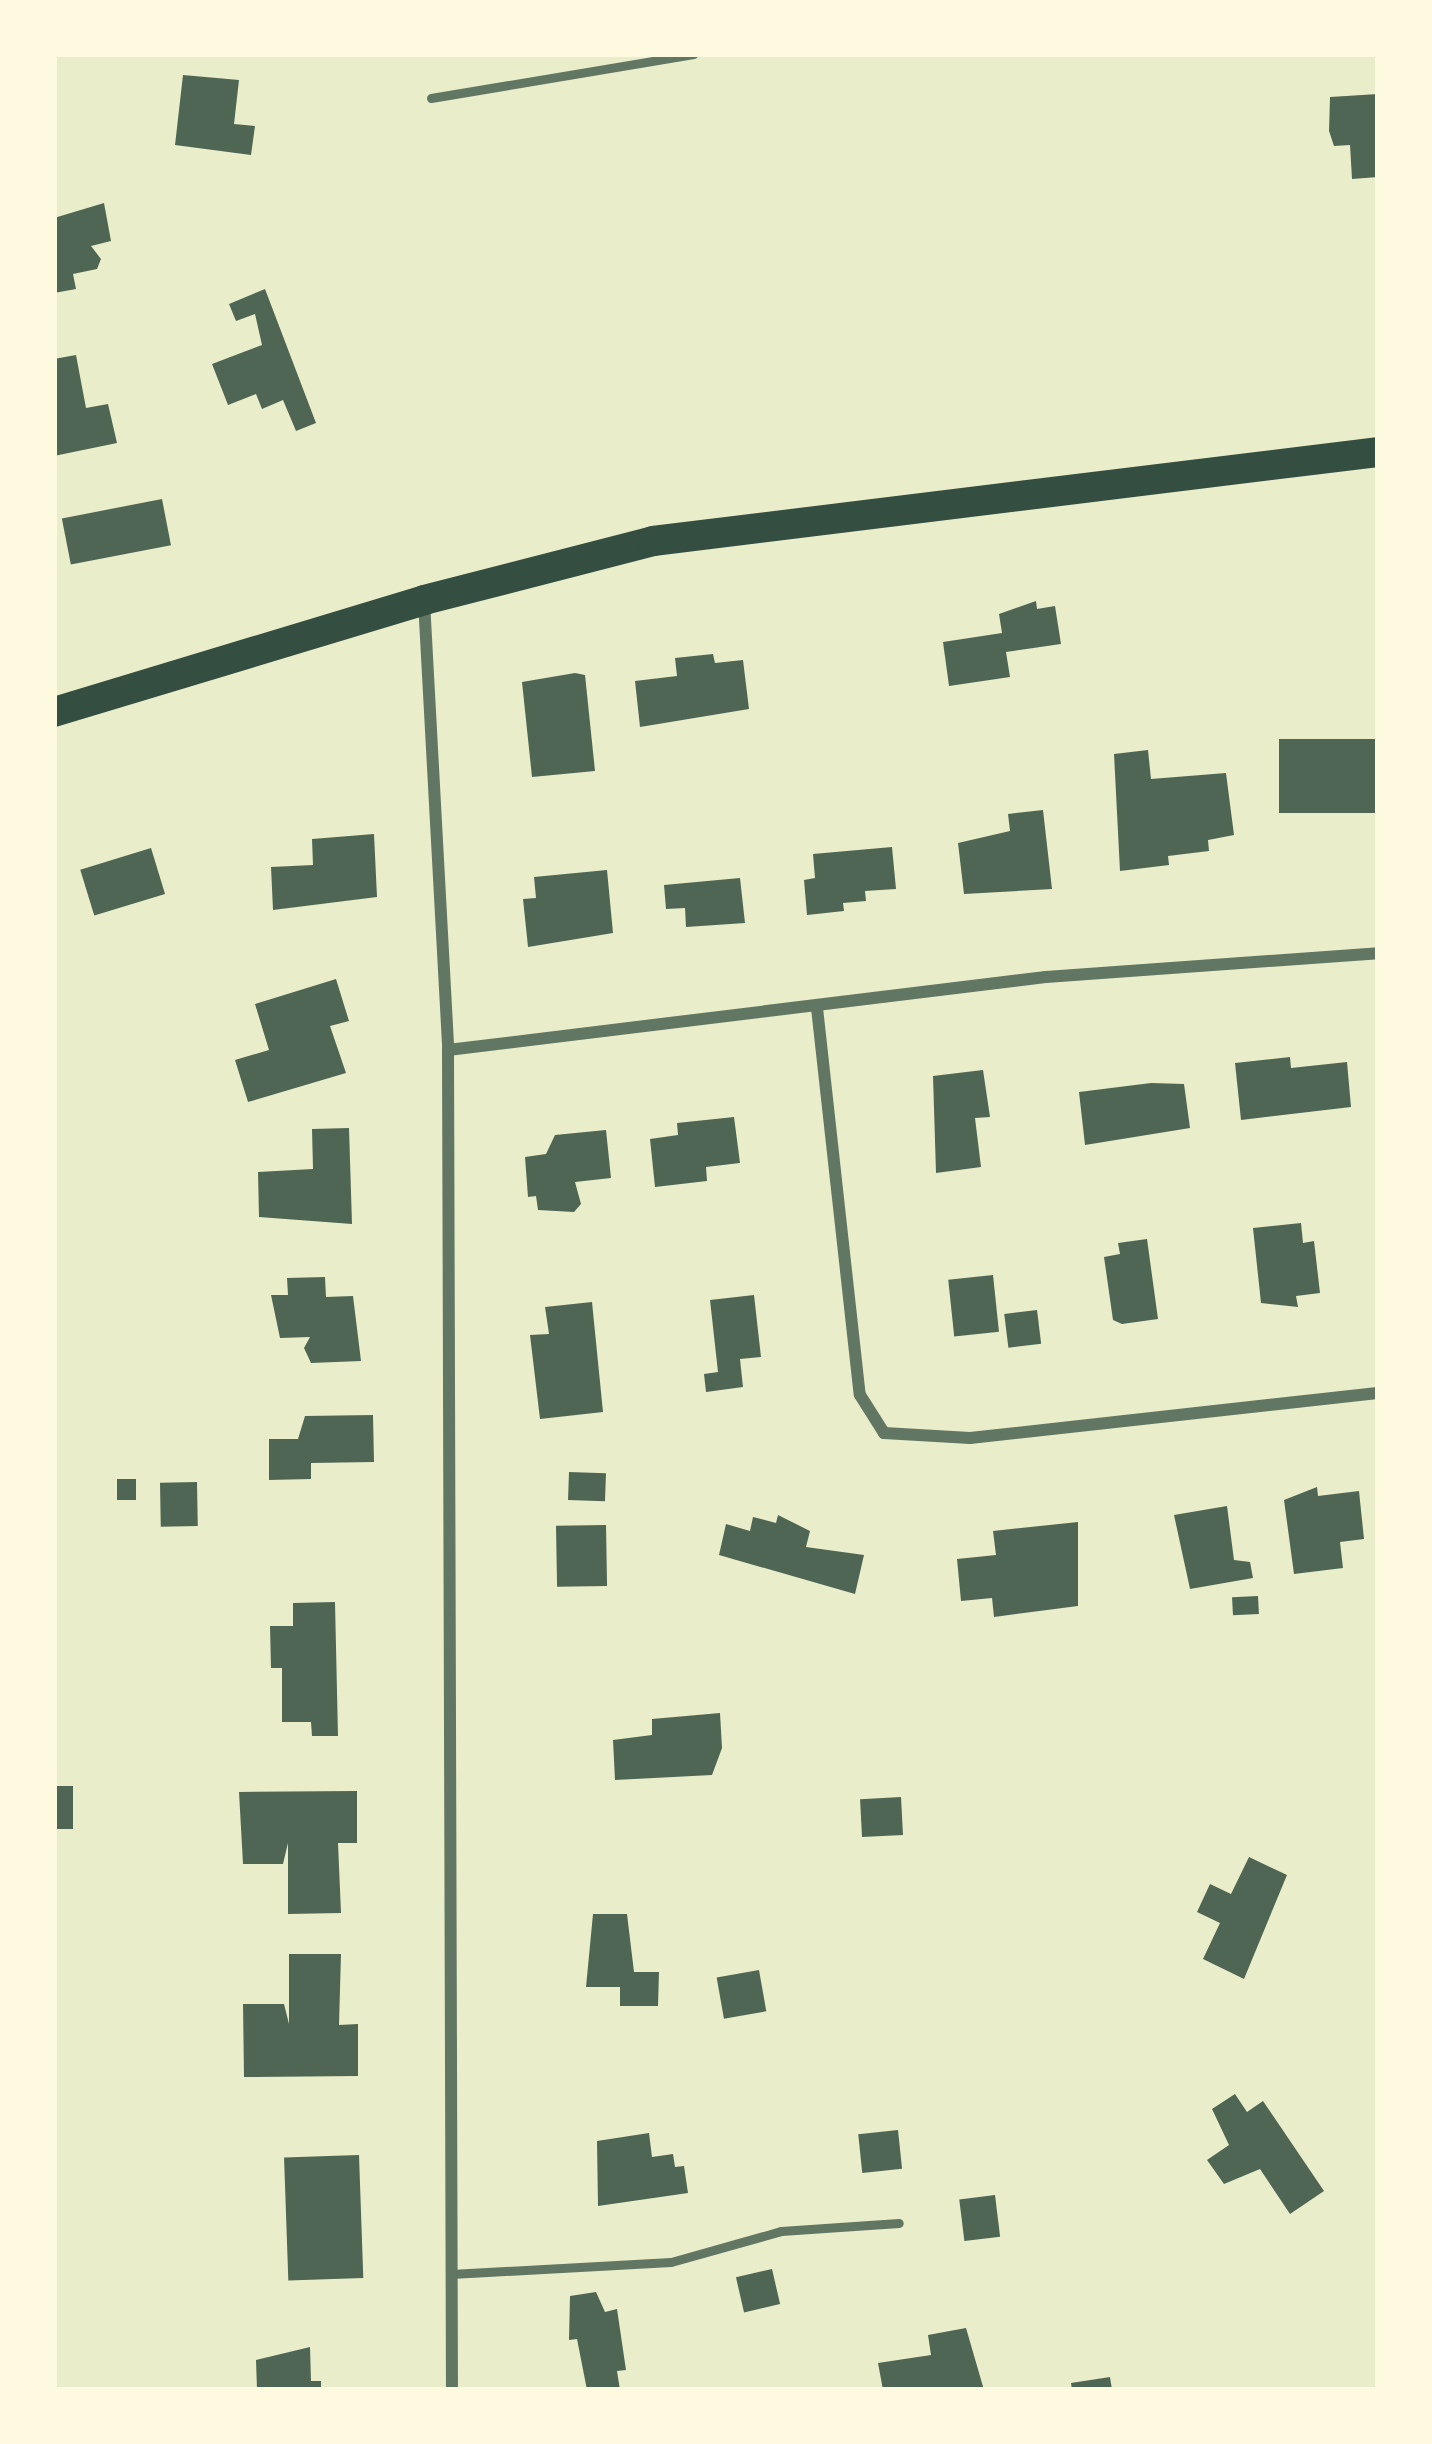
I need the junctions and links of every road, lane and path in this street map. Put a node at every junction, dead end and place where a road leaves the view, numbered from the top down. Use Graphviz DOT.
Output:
graph roads {
  1 [pos="693,54"];
  2 [pos="431,98"];
  3 [pos="1378,452"];
  4 [pos="424,600"];
  5 [pos="54,712"];
  6 [pos="1378,952"];
  7 [pos="817,1008"];
  8 [pos="448,1050"];
  9 [pos="1378,1393"];
  10 [pos="899,2224"];
  11 [pos="451,2274"];
  12 [pos="452,2390"];
  1 -- 2 [label="lane"];
  3 -- 4 [label="main road"];
  4 -- 5 [label="main road"];
  4 -- 8 [label="street"];
  6 -- 7 [label="street"];
  7 -- 8 [label="street"];
  7 -- 9 [label="street"];
  8 -- 11 [label="street"];
  10 -- 11 [label="lane"];
  11 -- 12 [label="street"];
}
